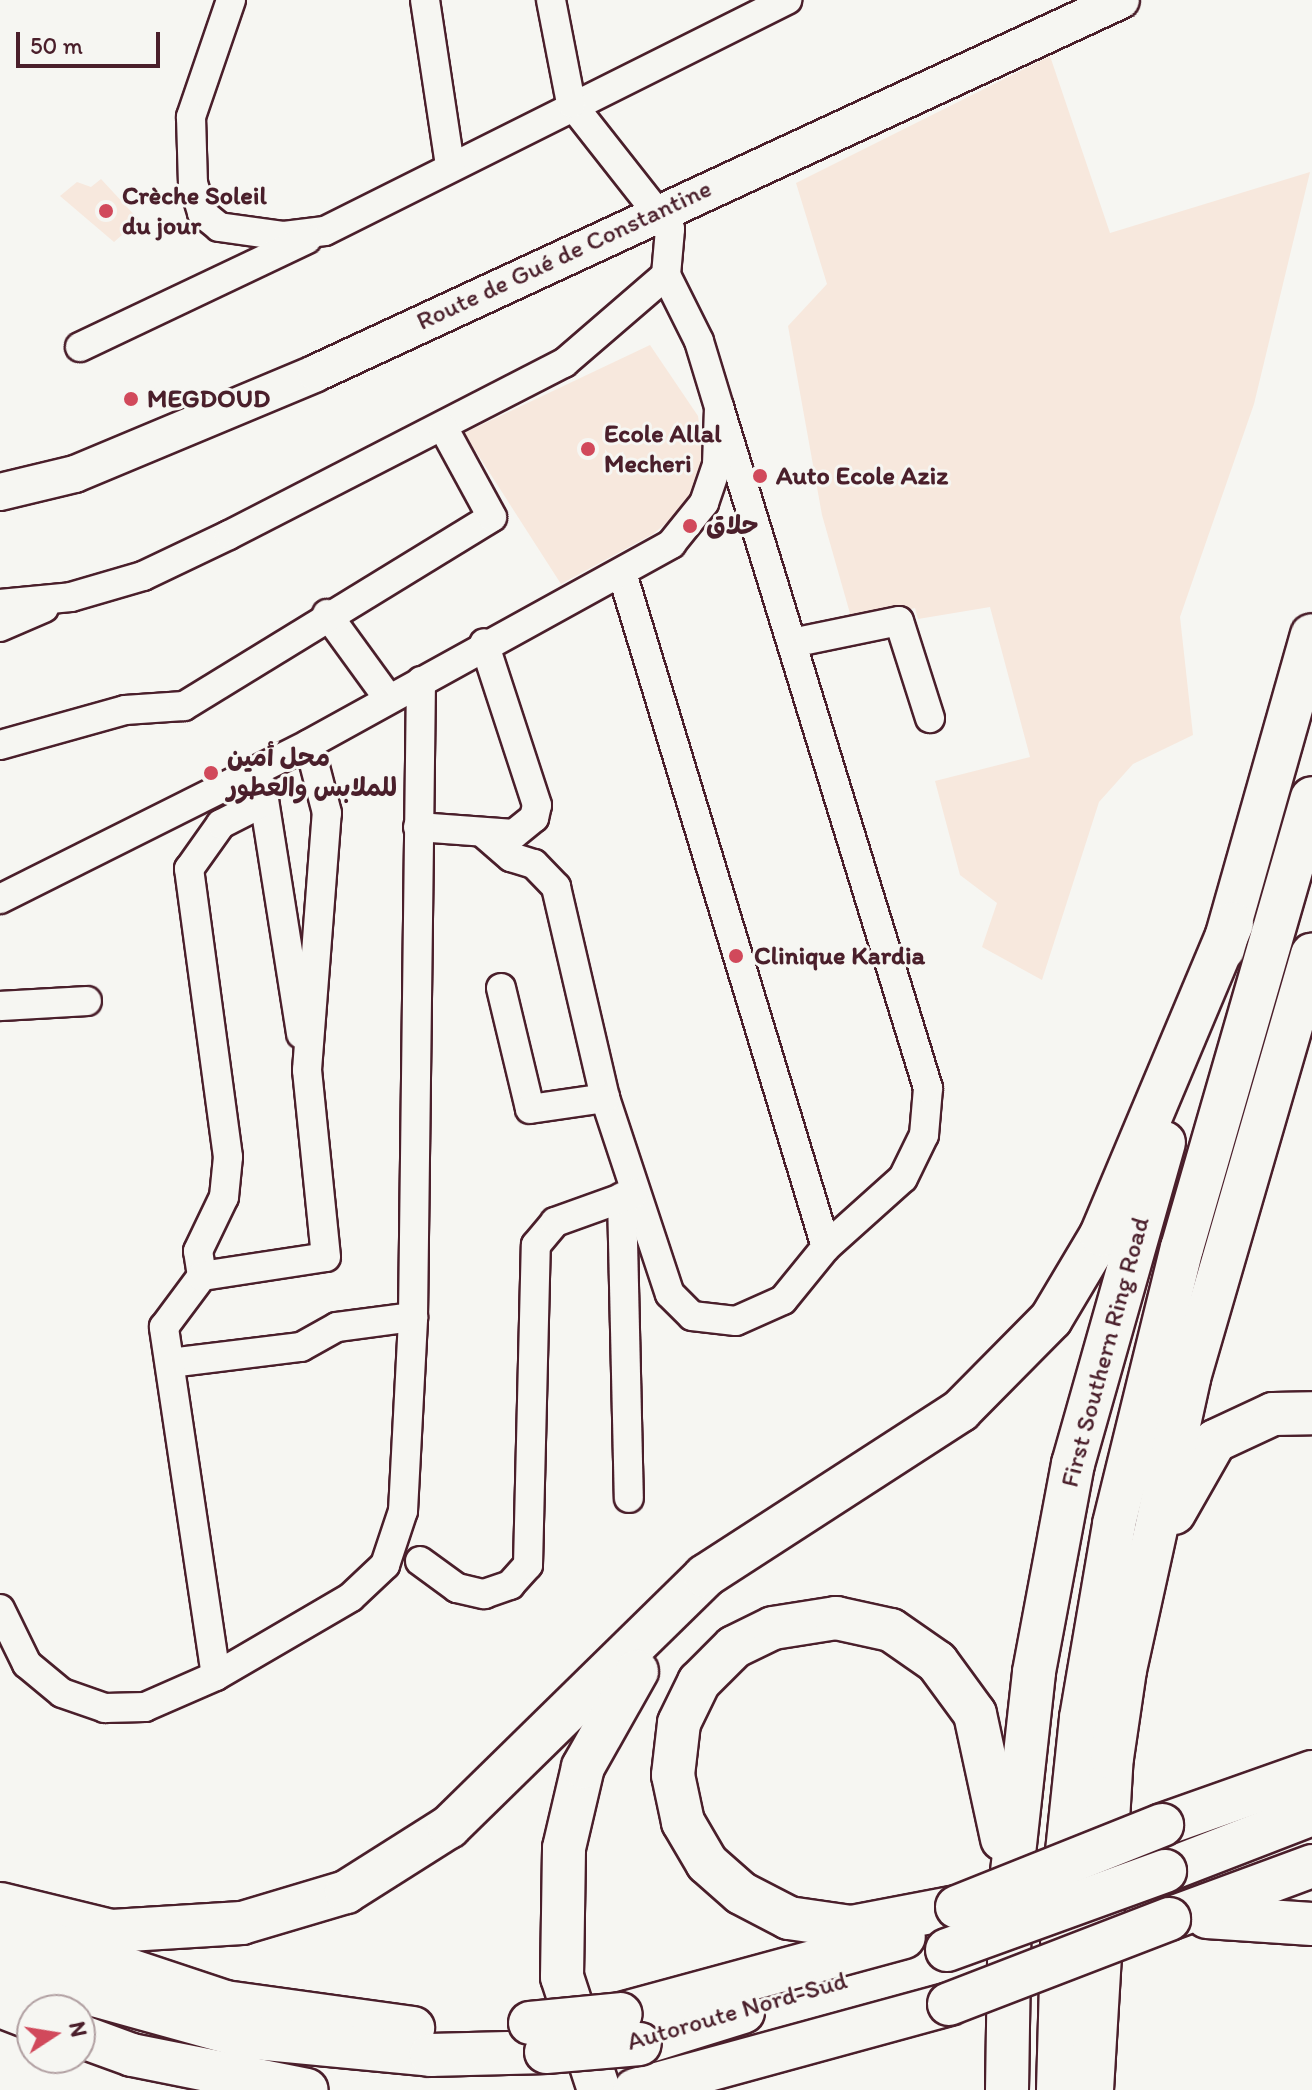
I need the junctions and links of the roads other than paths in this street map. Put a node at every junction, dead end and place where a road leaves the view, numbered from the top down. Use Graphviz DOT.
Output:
graph roads {
  1 [pos="231,0"];
  2 [pos="425,0"];
  3 [pos="551,0"];
  4 [pos="787,0"];
  5 [pos="1121,0"];
  6 [pos="571,103"];
  7 [pos="450,166"];
  8 [pos="654,211"];
  9 [pos="325,231"];
  10 [pos="666,275"];
  11 [pos="80,347"];
  12 [pos="719,407"];
  13 [pos="444,429"];
  14 [pos="0,492"];
  15 [pos="622,573"];
  16 [pos="71,597"];
  17 [pos="0,604"];
  18 [pos="327,614"];
  19 [pos="0,627"];
  20 [pos="1312,635"];
  21 [pos="484,643"];
  22 [pos="792,643"];
  23 [pos="421,681"];
  24 [pos="388,698"];
  25 [pos="930,718"];
  26 [pos="309,744"];
  27 [pos="0,745"];
  28 [pos="259,769"];
  29 [pos="1312,798"];
  30 [pos="264,802"];
  31 [pos="418,827"];
  32 [pos="483,833"];
  33 [pos="0,899"];
  34 [pos="1232,923"];
  35 [pos="1312,955"];
  36 [pos="501,988"];
  37 [pos="87,1001"];
  38 [pos="0,1006"];
  39 [pos="307,1070"];
  40 [pos="605,1098"];
  41 [pos="627,1196"];
  42 [pos="826,1247"];
  43 [pos="202,1276"];
  44 [pos="413,1317"];
  45 [pos="170,1363"];
  46 [pos="1312,1413"];
  47 [pos="629,1498"];
  48 [pos="420,1561"];
  49 [pos="1149,1573"];
  50 [pos="705,1576"];
  51 [pos="0,1609"];
  52 [pos="216,1676"];
  53 [pos="1312,1764"];
  54 [pos="1312,1772"];
  55 [pos="1241,1797"];
  56 [pos="1312,1814"];
  57 [pos="1312,1866"];
  58 [pos="1010,1890"];
  59 [pos="0,1904"];
  60 [pos="957,1907"];
  61 [pos="1169,1919"];
  62 [pos="1312,1924"];
  63 [pos="0,1926"];
  64 [pos="0,1969"];
  65 [pos="1094,2001"];
  66 [pos="630,2029"];
  67 [pos="538,2037"];
  68 [pos="96,2042"];
  69 [pos="132,2055"];
  70 [pos="640,2089"];
  71 [pos="228,2090"];
  72 [pos="307,2090"];
  73 [pos="599,2090"];
  74 [pos="1007,2090"];
  75 [pos="1058,2090"];
  76 [pos="1092,2090"];
  77 [pos="1116,2090"];
  1 -- 9 [label="street"];
  2 -- 7 [label="street"];
  3 -- 6 [label="street"];
  4 -- 6 [label="street"];
  5 -- 8 [label="main road, Route de Gué de Constantine"];
  6 -- 7 [label="street"];
  6 -- 8 [label="street"];
  7 -- 9 [label="street"];
  8 -- 10 [label="street"];
  8 -- 14 [label="main road, Route de Gué de Constantine"];
  9 -- 11 [label="street"];
  10 -- 12 [label="street"];
  10 -- 13 [label="street"];
  12 -- 15 [label="street"];
  12 -- 22 [label="street"];
  13 -- 16 [label="street"];
  13 -- 18 [label="street"];
  15 -- 21 [label="street"];
  15 -- 42 [label="street"];
  16 -- 17 [label="street"];
  16 -- 19 [label="street"];
  18 -- 24 [label="street"];
  18 -- 27 [label="street"];
  20 -- 34 [label="highway, First Southern Ring Road"];
  21 -- 23 [label="street"];
  21 -- 32 [label="street"];
  22 -- 25 [label="street"];
  22 -- 42 [label="street"];
  23 -- 24 [label="street"];
  23 -- 31 [label="street"];
  24 -- 26 [label="street"];
  26 -- 28 [label="street"];
  26 -- 39 [label="street"];
  28 -- 30 [label="street"];
  28 -- 33 [label="street"];
  29 -- 75 [label="highway, First Southern Ring Road"];
  30 -- 39 [label="street"];
  30 -- 43 [label="street"];
  31 -- 32 [label="street"];
  31 -- 44 [label="street"];
  32 -- 40 [label="street"];
  34 -- 50 [label="highway"];
  34 -- 58 [label="highway, First Southern Ring Road"];
  35 -- 49 [label="highway"];
  36 -- 40 [label="street"];
  37 -- 38 [label="street"];
  39 -- 43 [label="street"];
  40 -- 41 [label="street"];
  41 -- 42 [label="street"];
  41 -- 47 [label="street"];
  41 -- 48 [label="street"];
  43 -- 45 [label="street"];
  44 -- 45 [label="street"];
  44 -- 52 [label="street"];
  45 -- 52 [label="street"];
  46 -- 49 [label="highway"];
  49 -- 65 [label="highway"];
  50 -- 59 [label="highway"];
  50 -- 73 [label="highway"];
  51 -- 52 [label="street"];
  53 -- 55 [label="highway"];
  54 -- 55 [label="highway"];
  55 -- 60 [label="highway, bridge"];
  56 -- 66 [label="highway, Autoroute Nord-Sud, bridge"];
  57 -- 61 [label="highway, Autoroute Nord-Sud"];
  58 -- 60 [label="highway"];
  58 -- 74 [label="highway, First Southern Ring Road"];
  60 -- 66 [label="highway"];
  61 -- 62 [label="highway"];
  61 -- 70 [label="highway, Autoroute Nord-Sud, bridge"];
  63 -- 67 [label="highway"];
  64 -- 67 [label="highway, Autoroute Nord-Sud"];
  65 -- 76 [label="highway"];
  65 -- 77 [label="highway"];
  66 -- 67 [label="highway, Autoroute Nord-Sud, bridge"];
  68 -- 69 [label="highway"];
  69 -- 71 [label="highway"];
  69 -- 72 [label="highway"];
}
